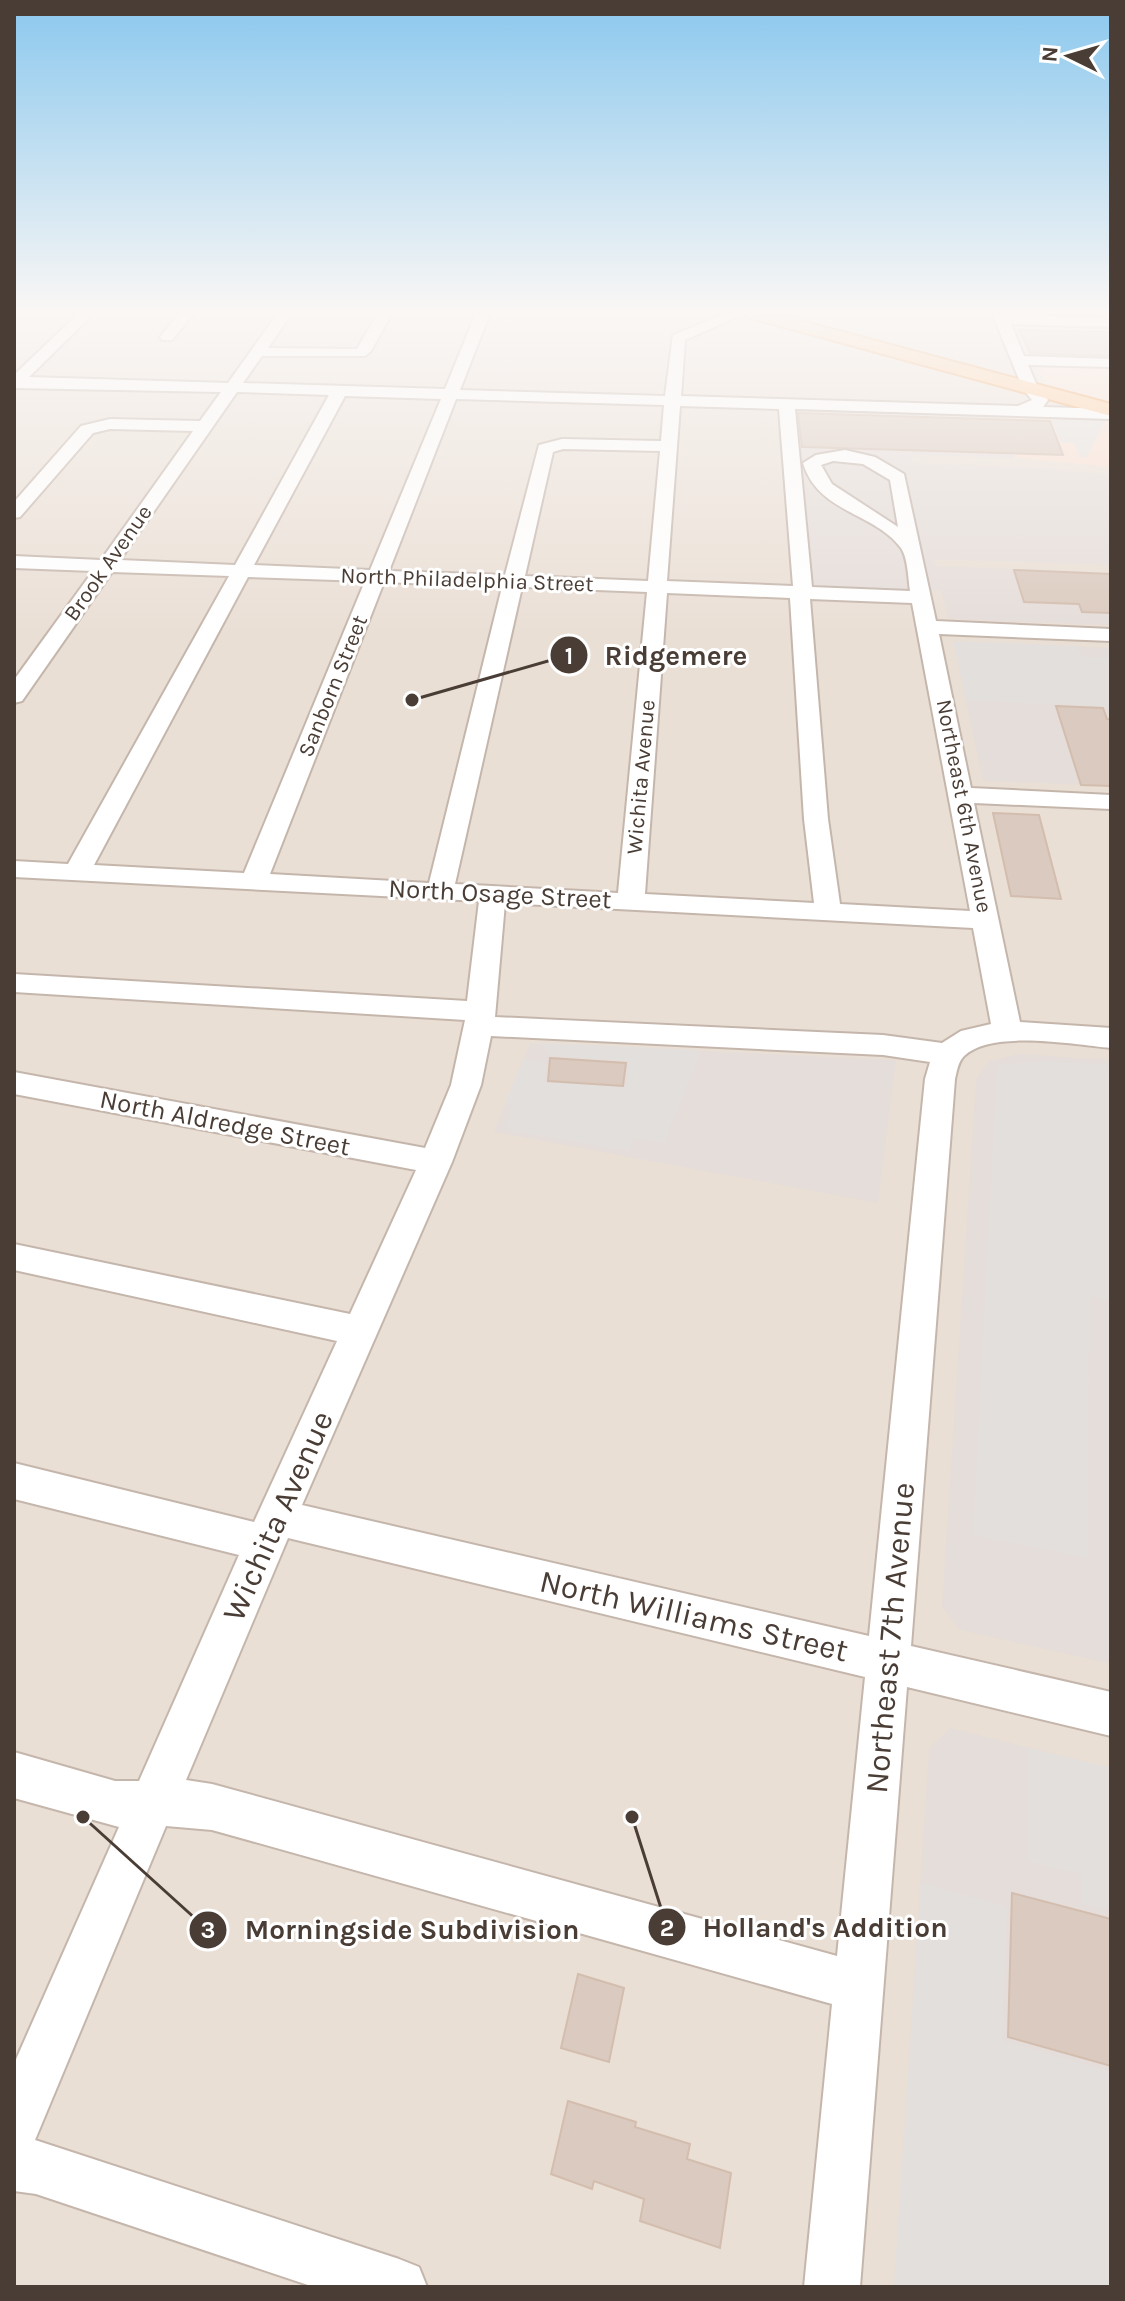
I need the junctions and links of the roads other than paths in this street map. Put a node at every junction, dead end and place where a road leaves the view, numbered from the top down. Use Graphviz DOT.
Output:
graph roads {
  1 [pos="208,420"];
  2 [pos="323,420"];
  3 [pos="439,420"];
  4 [pos="671,420"];
  5 [pos="788,420"];
  6 [pos="204,426"];
  7 [pos="669,446"];
  8 [pos="14,513"];
  9 [pos="911,548"];
  10 [pos="14,562"];
  11 [pos="106,566"];
  12 [pos="241,571"];
  13 [pos="377,577"];
  14 [pos="514,582"];
  15 [pos="656,588"];
  16 [pos="919,589"];
  17 [pos="801,593"];
  18 [pos="927,627"];
  19 [pos="1111,635"];
  20 [pos="14,696"];
  21 [pos="962,795"];
  22 [pos="1111,802"];
  23 [pos="14,869"];
  24 [pos="77,872"];
  25 [pos="254,881"];
  26 [pos="440,890"];
  27 [pos="493,893"];
  28 [pos="631,900"];
  29 [pos="828,911"];
  30 [pos="987,920"];
  31 [pos="14,983"];
  32 [pos="480,1018"];
  33 [pos="1007,1032"];
  34 [pos="1111,1038"];
  35 [pos="949,1054"];
  36 [pos="14,1083"];
  37 [pos="436,1162"];
  38 [pos="14,1257"];
  39 [pos="359,1331"];
  40 [pos="14,1481"];
  41 [pos="271,1530"];
  42 [pos="888,1662"];
  43 [pos="1111,1714"];
  44 [pos="14,1775"];
  45 [pos="154,1803"];
  46 [pos="859,1987"];
  47 [pos="14,2125"];
  48 [pos="14,2164"];
  49 [pos="399,2287"];
  50 [pos="832,2287"];
  1 -- 6 [label="street, Brook Avenue"];
  2 -- 12 [label="street"];
  3 -- 13 [label="street, Sanborn Street"];
  4 -- 7 [label="street, Wichita Avenue"];
  5 -- 17 [label="street"];
  6 -- 8 [label="street"];
  6 -- 11 [label="street, Brook Avenue"];
  7 -- 14 [label="street"];
  7 -- 15 [label="street, Wichita Avenue"];
  9 -- 9 [label="street, Northeast 6th Avenue"];
  9 -- 16 [label="street, Northeast 6th Avenue"];
  10 -- 11 [label="street, North Philadelphia Street"];
  11 -- 12 [label="street, North Philadelphia Street"];
  11 -- 20 [label="street, Brook Avenue"];
  12 -- 13 [label="street, North Philadelphia Street"];
  12 -- 24 [label="street"];
  13 -- 14 [label="street, North Philadelphia Street"];
  13 -- 25 [label="street, Sanborn Street"];
  14 -- 15 [label="street, North Philadelphia Street"];
  14 -- 26 [label="street"];
  15 -- 17 [label="street, North Philadelphia Street"];
  15 -- 28 [label="street, Wichita Avenue"];
  16 -- 17 [label="street, North Philadelphia Street"];
  16 -- 18 [label="street, Northeast 6th Avenue"];
  17 -- 29 [label="street"];
  18 -- 19 [label="street"];
  18 -- 21 [label="street, Northeast 6th Avenue"];
  21 -- 22 [label="street"];
  21 -- 30 [label="street, Northeast 6th Avenue"];
  23 -- 24 [label="street, North Osage Street"];
  24 -- 25 [label="street, North Osage Street"];
  25 -- 26 [label="street, North Osage Street"];
  26 -- 27 [label="street, North Osage Street"];
  27 -- 28 [label="street, North Osage Street"];
  27 -- 32 [label="street, Wichita Avenue"];
  28 -- 29 [label="street, North Osage Street"];
  29 -- 30 [label="street, North Osage Street"];
  30 -- 33 [label="street, Northeast 6th Avenue"];
  31 -- 32 [label="street"];
  32 -- 35 [label="street"];
  32 -- 37 [label="street, Wichita Avenue"];
  33 -- 34 [label="street"];
  33 -- 35 [label="street"];
  35 -- 42 [label="street, Northeast 7th Avenue"];
  36 -- 37 [label="street, North Aldredge Street"];
  37 -- 39 [label="street, Wichita Avenue"];
  38 -- 39 [label="street"];
  39 -- 41 [label="street, Wichita Avenue"];
  40 -- 41 [label="street, North Williams Street"];
  41 -- 42 [label="street, North Williams Street"];
  41 -- 45 [label="street, Wichita Avenue"];
  42 -- 43 [label="street, North Williams Street"];
  42 -- 46 [label="street, Northeast 7th Avenue"];
  44 -- 45 [label="street"];
  45 -- 46 [label="street"];
  45 -- 47 [label="street, Wichita Avenue"];
  46 -- 50 [label="street, Northeast 7th Avenue"];
  48 -- 49 [label="street"];
}
